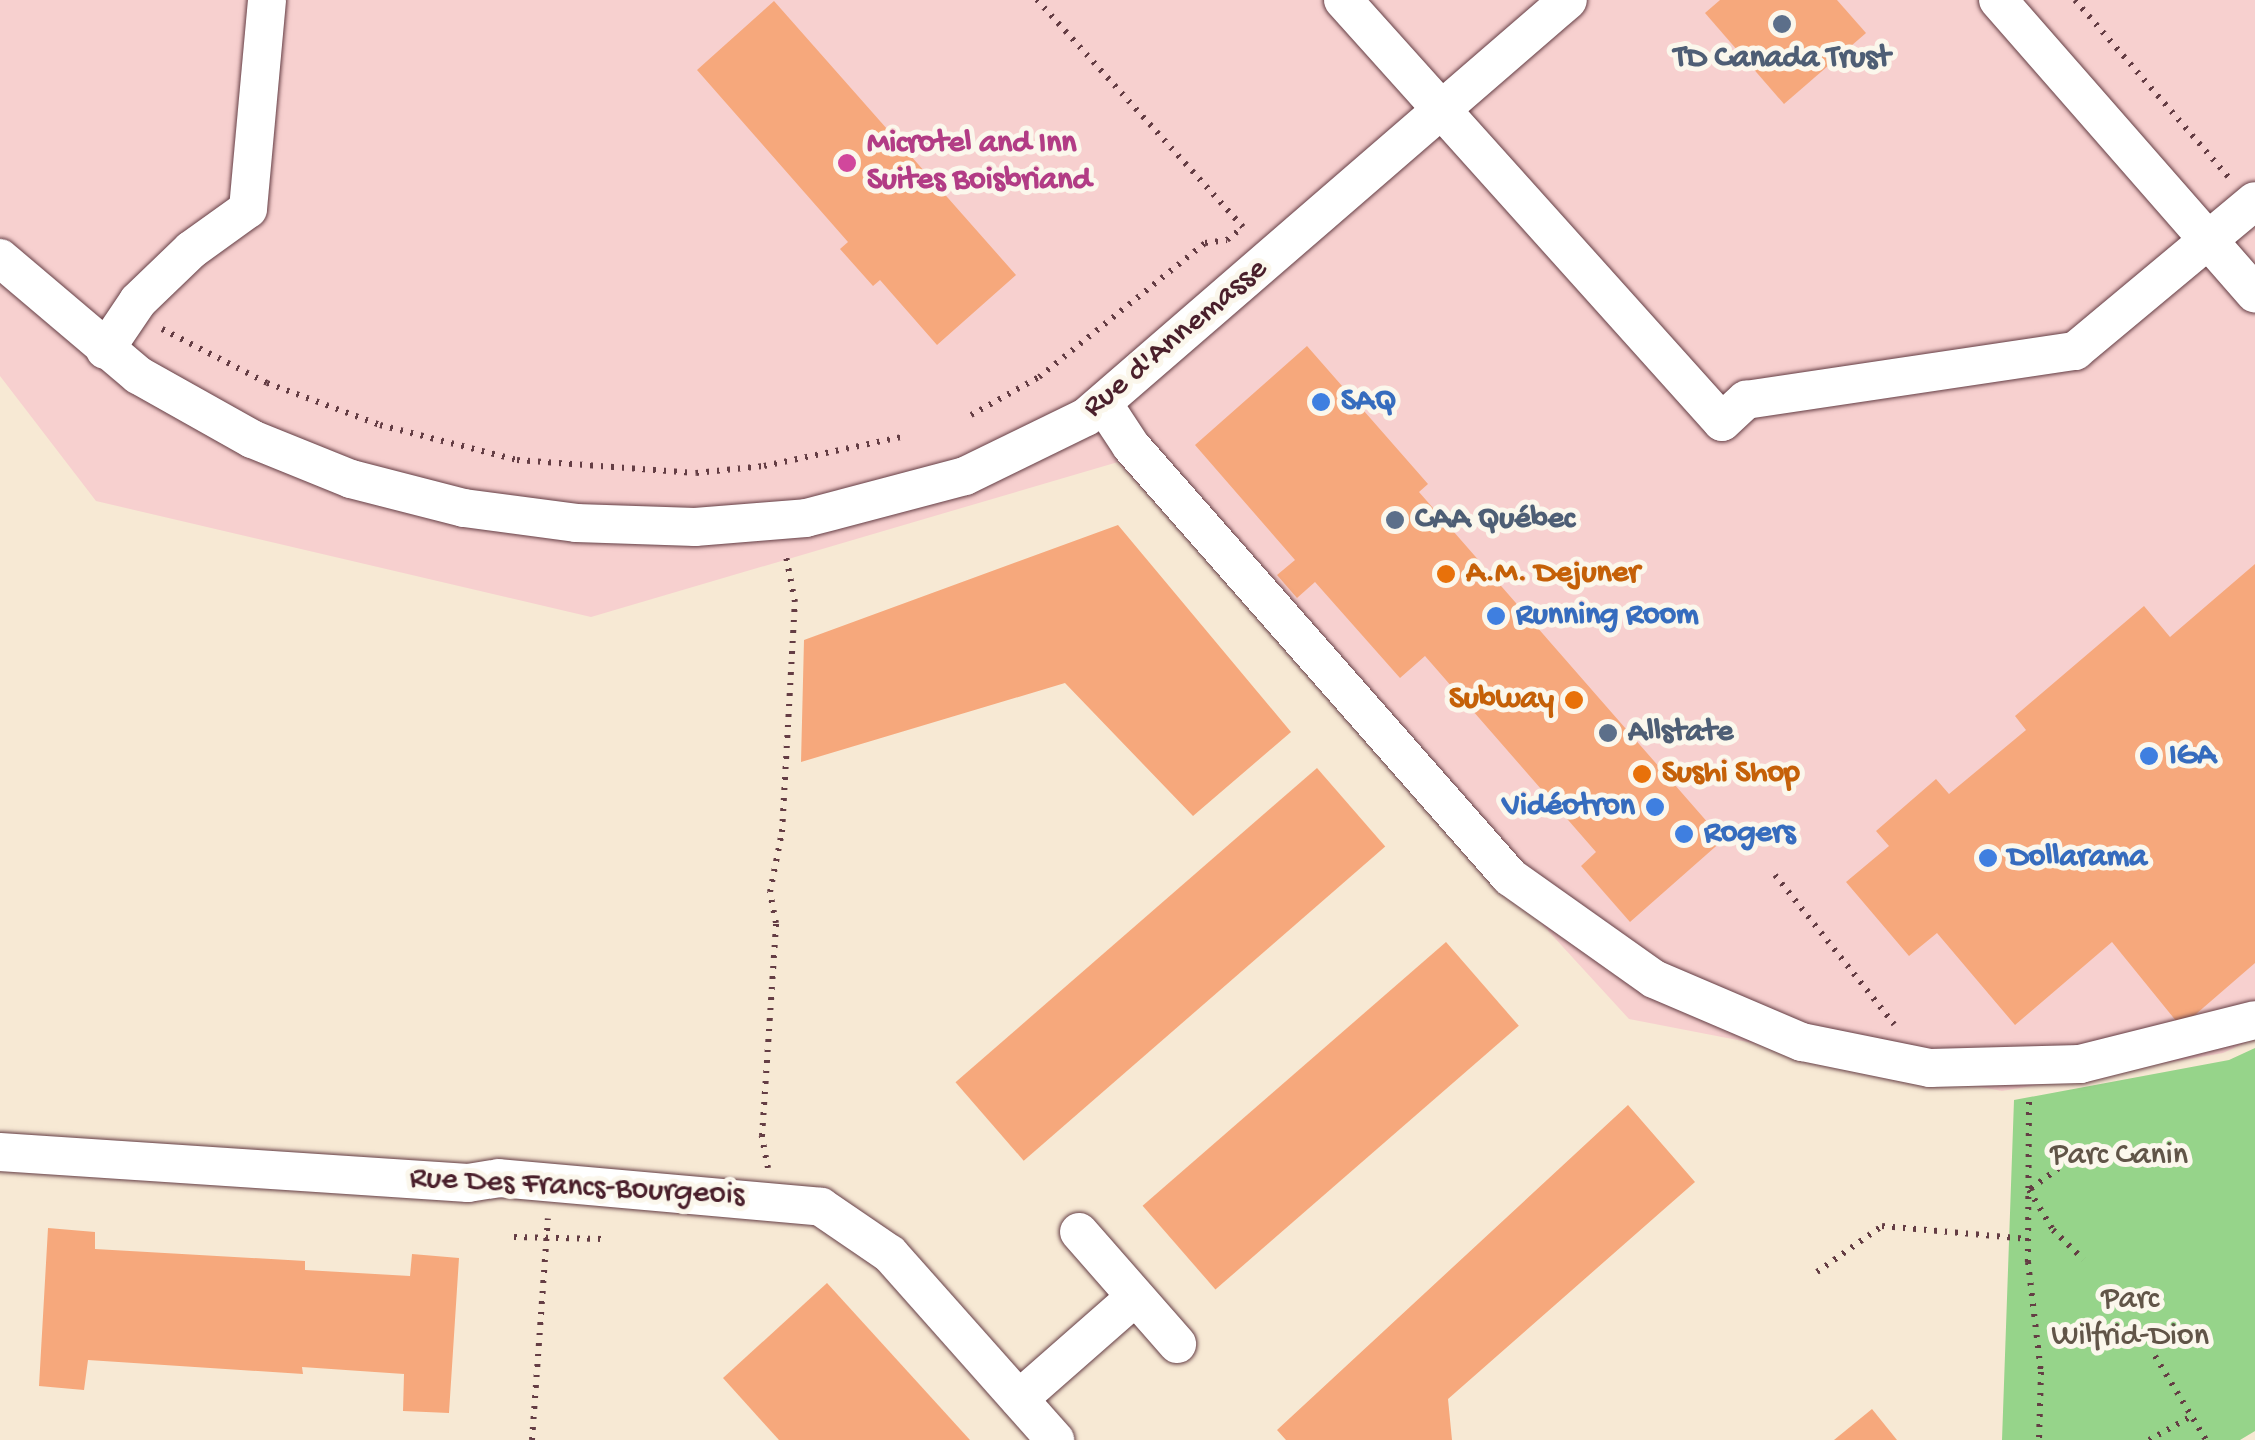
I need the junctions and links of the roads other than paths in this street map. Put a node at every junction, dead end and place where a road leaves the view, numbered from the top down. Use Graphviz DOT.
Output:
graph roads {
  1 [pos="267,0"];
  2 [pos="1343,0"];
  3 [pos="1568,0"];
  4 [pos="1998,0"];
  5 [pos="1443,111"];
  6 [pos="2255,201"];
  7 [pos="2210,242"];
  8 [pos="0,258"];
  9 [pos="2255,294"];
  10 [pos="105,350"];
  11 [pos="1104,405"];
  12 [pos="2255,1020"];
  13 [pos="0,1152"];
  14 [pos="1078,1232"];
  15 [pos="1134,1299"];
  16 [pos="1176,1344"];
  17 [pos="1020,1399"];
  18 [pos="1055,1440"];
  1 -- 10 [label="street"];
  2 -- 5 [label="street"];
  3 -- 5 [label="street, Rue d'Annemasse"];
  4 -- 7 [label="street"];
  5 -- 7 [label="street"];
  5 -- 11 [label="street, Rue d'Annemasse"];
  6 -- 7 [label="street"];
  7 -- 9 [label="street"];
  8 -- 10 [label="street, Rue d'Annemasse"];
  10 -- 11 [label="street, Rue d'Annemasse"];
  11 -- 12 [label="street"];
  13 -- 17 [label="street, Rue Des Francs-Bourgeois"];
  14 -- 15 [label="street"];
  15 -- 16 [label="street"];
  15 -- 17 [label="street"];
  17 -- 18 [label="street, Rue Des Francs-Bourgeois"];
}
